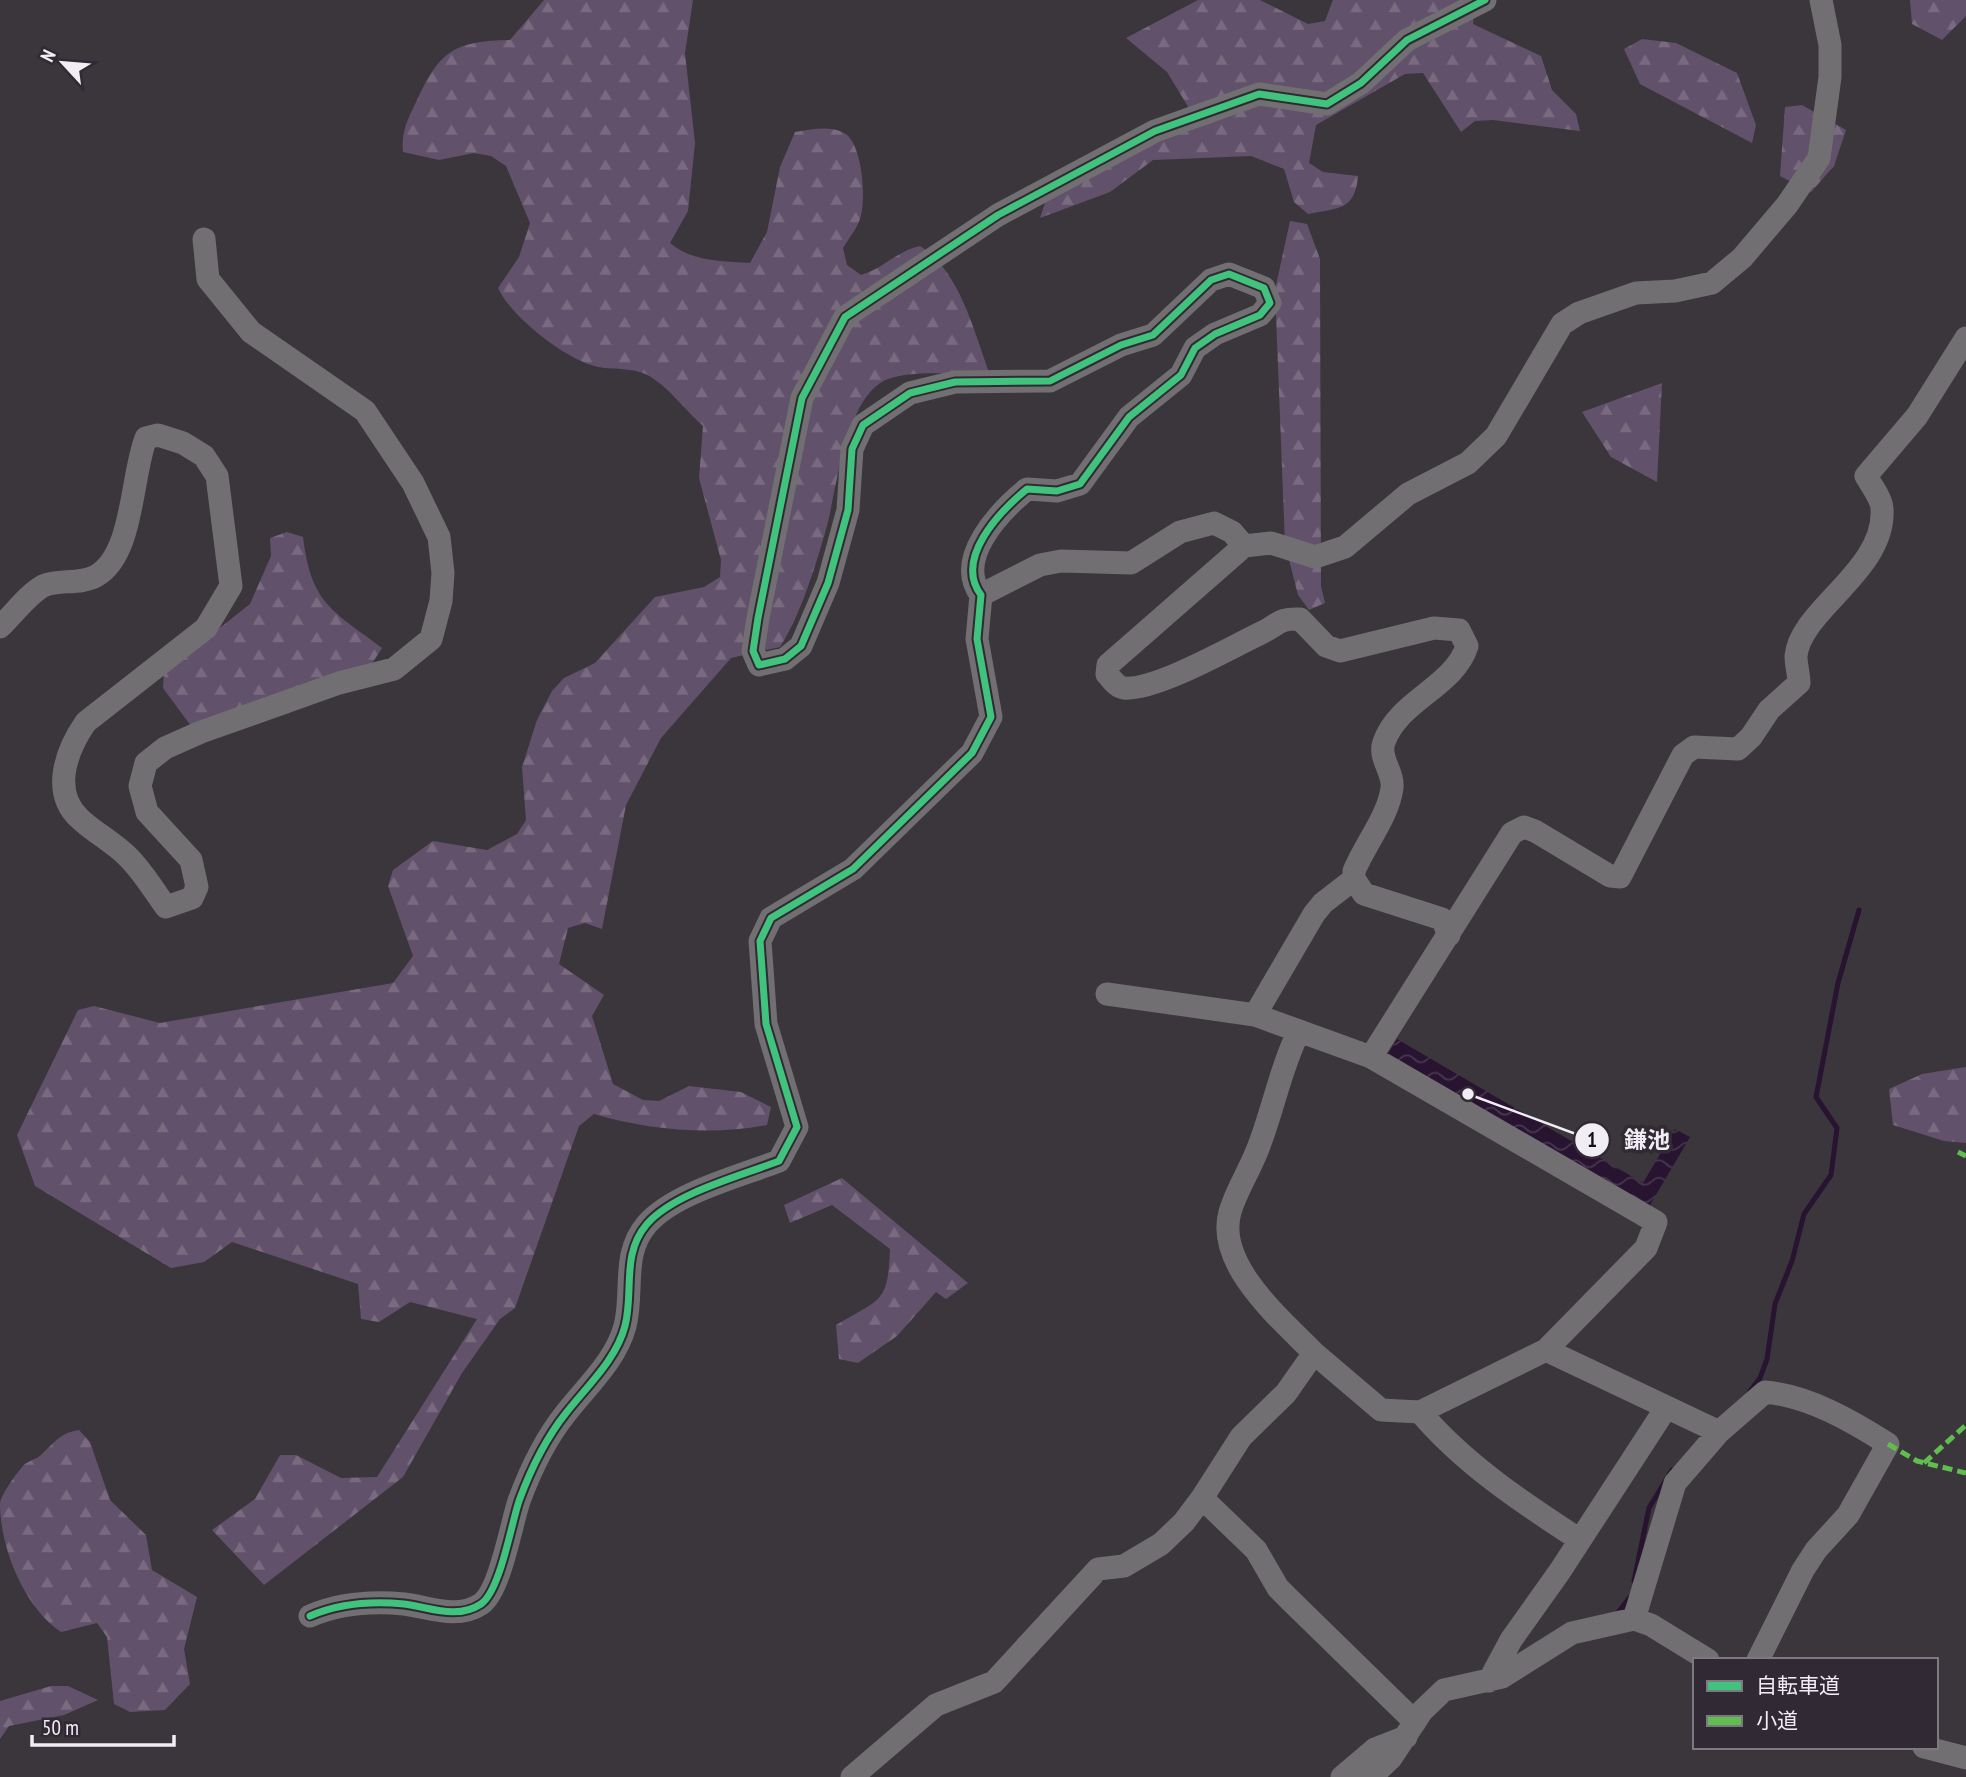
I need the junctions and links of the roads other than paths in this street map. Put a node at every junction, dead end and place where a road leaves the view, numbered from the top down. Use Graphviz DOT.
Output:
graph roads {
  1 [pos="1485,0"];
  2 [pos="1821,0"];
  3 [pos="204,239"];
  4 [pos="1966,338"];
  5 [pos="1244,545"];
  6 [pos="981,595"];
  7 [pos="0,627"];
  8 [pos="1354,879"];
  9 [pos="1449,935"];
  10 [pos="1107,994"];
  11 [pos="1255,1016"];
  12 [pos="1299,1031"];
  13 [pos="1371,1057"];
  14 [pos="1546,1350"];
  15 [pos="1314,1353"];
  16 [pos="1666,1408"];
  17 [pos="1420,1412"];
  18 [pos="1719,1432"];
  19 [pos="1202,1497"];
  20 [pos="1580,1540"];
  21 [pos="310,1616"];
  22 [pos="1634,1619"];
  23 [pos="1705,1658"];
  24 [pos="1759,1658"];
  25 [pos="1489,1681"];
  26 [pos="1411,1729"];
  27 [pos="1932,1749"];
  28 [pos="1966,1758"];
  29 [pos="852,1777"];
  30 [pos="1342,1777"];
  31 [pos="1371,1777"];
  1 -- 6 [label="street"];
  2 -- 5 [label="street"];
  3 -- 7 [label="street"];
  4 -- 9 [label="street"];
  5 -- 6 [label="street"];
  5 -- 8 [label="street"];
  6 -- 21 [label="street"];
  8 -- 9 [label="street"];
  8 -- 11 [label="street"];
  9 -- 13 [label="street"];
  10 -- 11 [label="street"];
  11 -- 12 [label="street"];
  12 -- 13 [label="street"];
  12 -- 15 [label="street"];
  13 -- 14 [label="street"];
  14 -- 16 [label="street"];
  14 -- 17 [label="street"];
  15 -- 17 [label="street"];
  15 -- 19 [label="street"];
  16 -- 18 [label="street"];
  16 -- 20 [label="street"];
  17 -- 20 [label="street"];
  18 -- 22 [label="street"];
  18 -- 24 [label="street"];
  19 -- 26 [label="street"];
  19 -- 29 [label="street"];
  20 -- 25 [label="street"];
  22 -- 23 [label="street"];
  22 -- 25 [label="street"];
  25 -- 26 [label="street"];
  26 -- 30 [label="street"];
  26 -- 31 [label="street"];
  27 -- 28 [label="street"];
}
